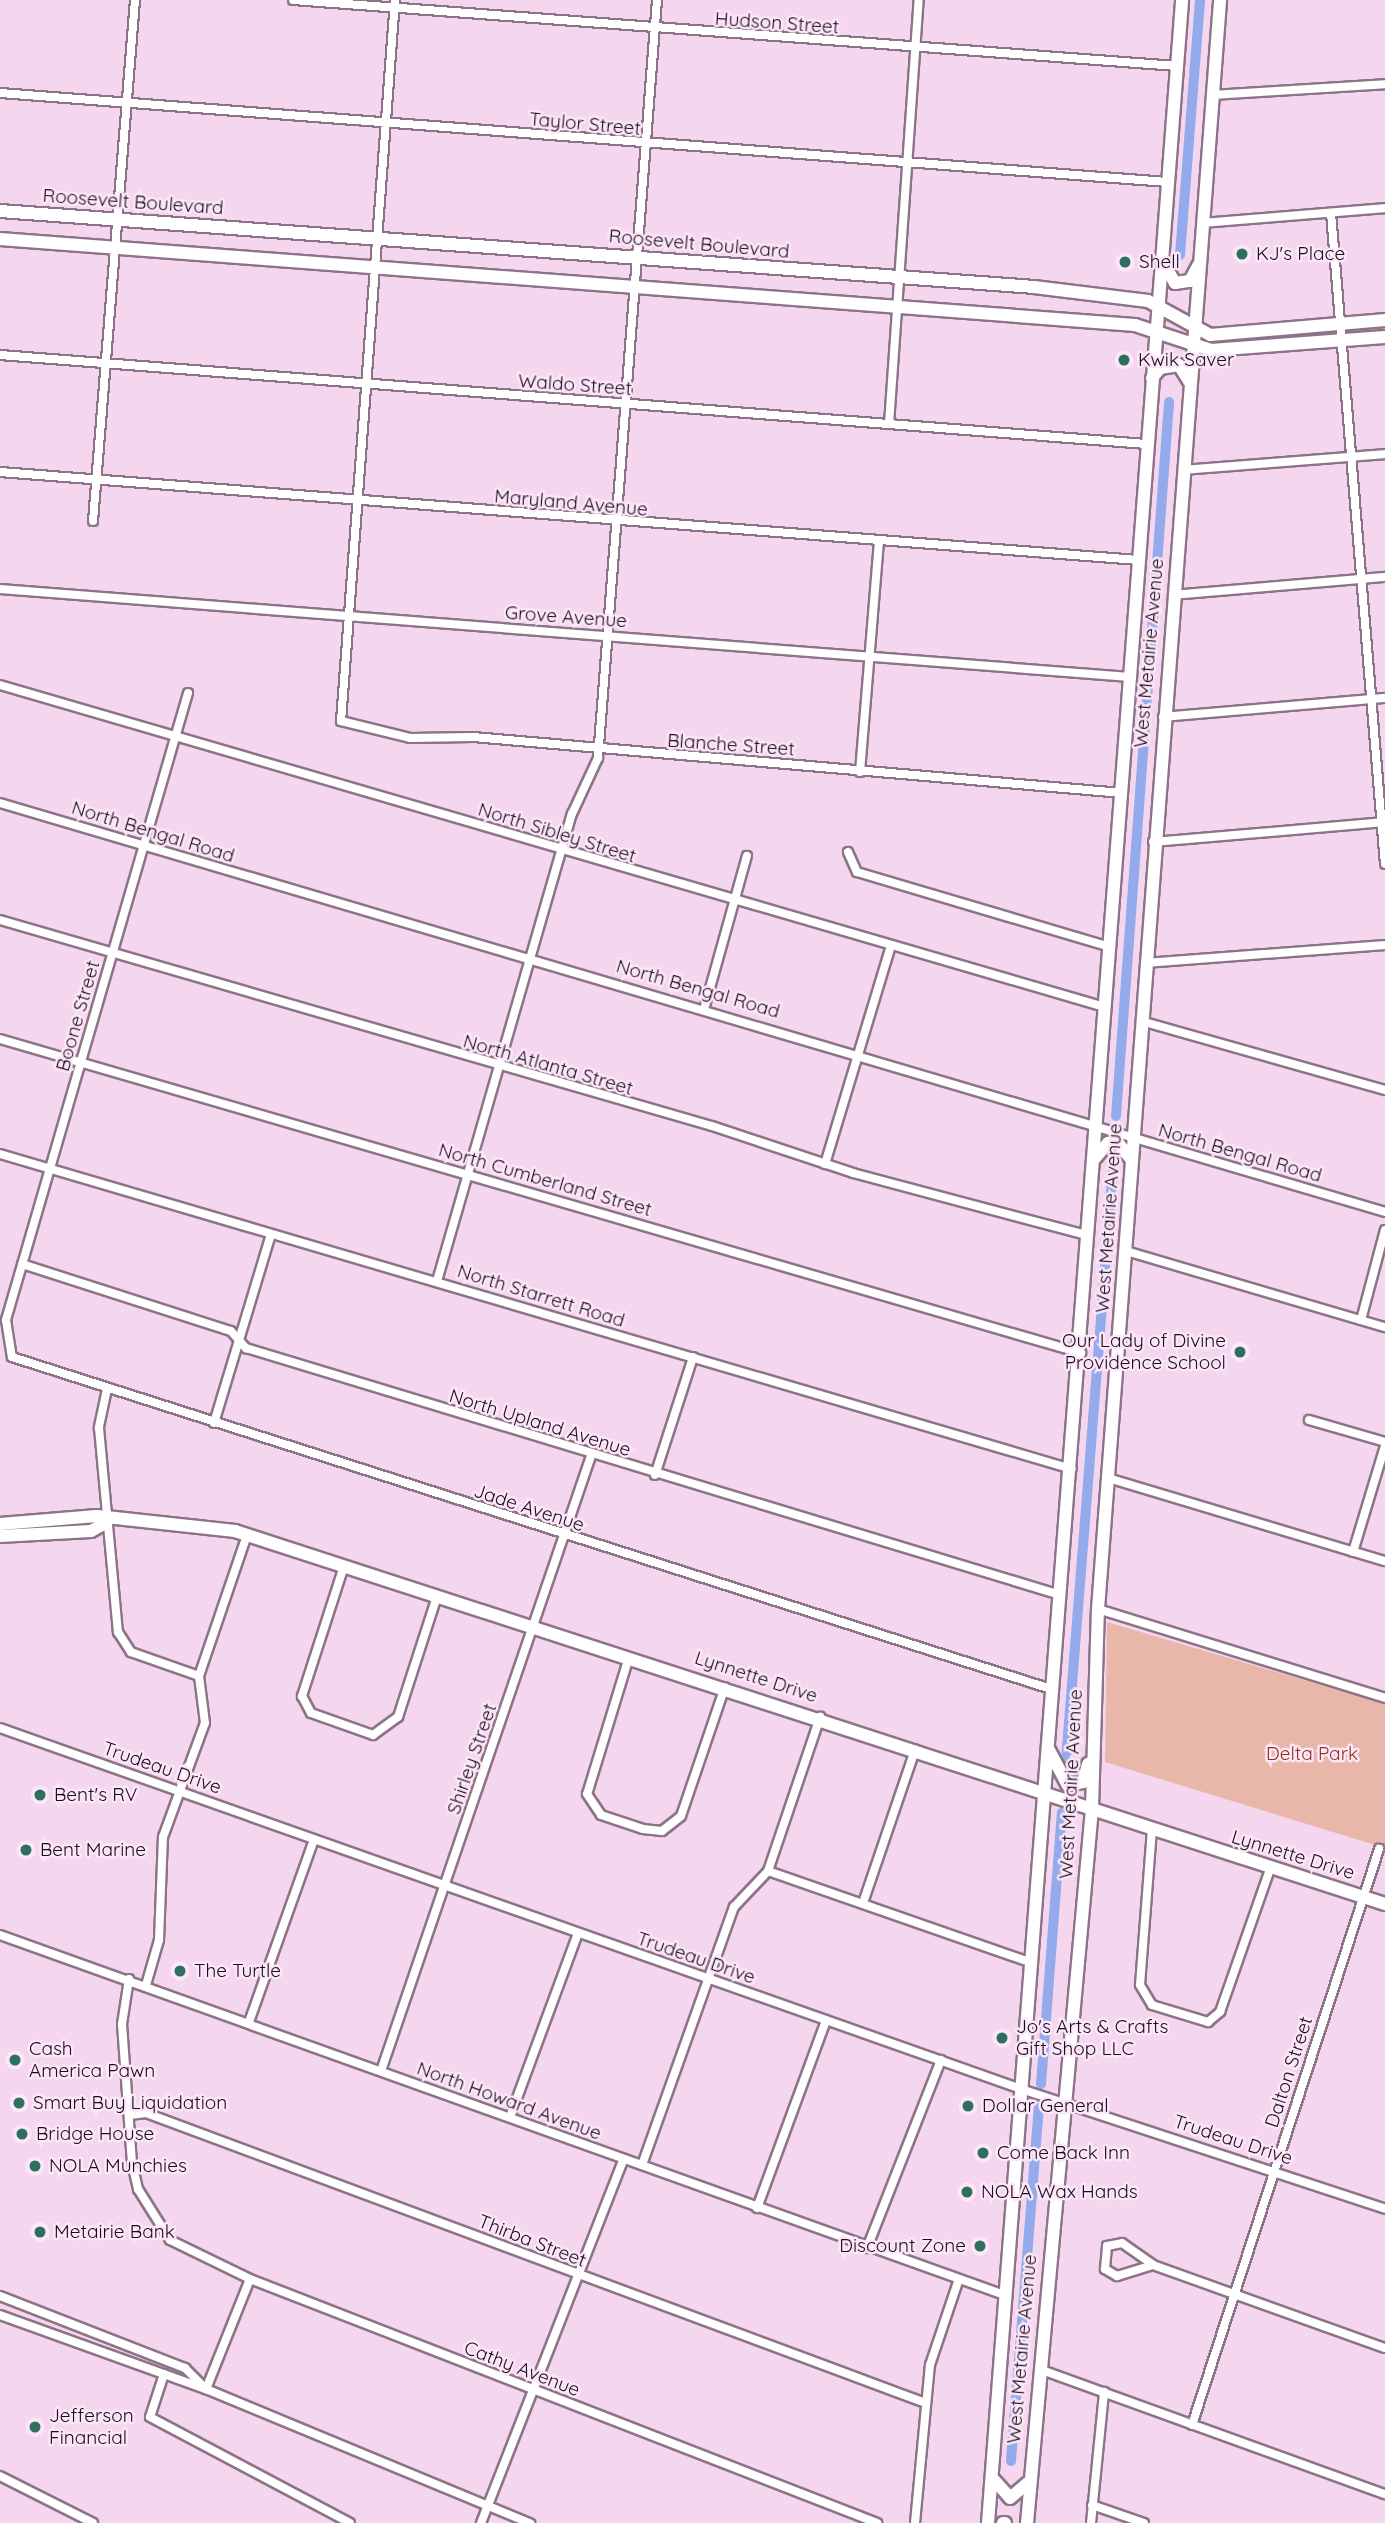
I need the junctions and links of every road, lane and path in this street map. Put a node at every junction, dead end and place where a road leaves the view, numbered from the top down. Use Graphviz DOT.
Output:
graph roads {
  1 [pos="135,0"];
  2 [pos="293,0"];
  3 [pos="657,0"];
  4 [pos="919,0"];
  5 [pos="1182,0"];
  6 [pos="1220,0"];
  7 [pos="395,4"];
  8 [pos="654,30"];
  9 [pos="915,48"];
  10 [pos="1177,66"];
  11 [pos="1385,83"];
  12 [pos="0,93"];
  13 [pos="1212,95"];
  14 [pos="127,102"];
  15 [pos="386,123"];
  16 [pos="646,145"];
  17 [pos="906,162"];
  18 [pos="1167,182"];
  19 [pos="1385,208"];
  20 [pos="0,211"];
  21 [pos="1331,213"];
  22 [pos="119,220"];
  23 [pos="1203,223"];
  24 [pos="0,239"];
  25 [pos="378,240"];
  26 [pos="117,248"];
  27 [pos="1162,253"];
  28 [pos="638,259"];
  29 [pos="1200,262"];
  30 [pos="376,268"];
  31 [pos="898,278"];
  32 [pos="636,288"];
  33 [pos="1158,306"];
  34 [pos="896,309"];
  35 [pos="1385,320"];
  36 [pos="1340,324"];
  37 [pos="1156,328"];
  38 [pos="1194,330"];
  39 [pos="1385,337"];
  40 [pos="1341,341"];
  41 [pos="1193,347"];
  42 [pos="0,355"];
  43 [pos="106,363"];
  44 [pos="1152,378"];
  45 [pos="366,385"];
  46 [pos="1190,385"];
  47 [pos="627,405"];
  48 [pos="889,424"];
  49 [pos="1147,444"];
  50 [pos="1385,454"];
  51 [pos="1351,458"];
  52 [pos="1183,470"];
  53 [pos="0,472"];
  54 [pos="96,481"];
  55 [pos="358,501"];
  56 [pos="93,521"];
  57 [pos="618,523"];
  58 [pos="879,541"];
  59 [pos="1139,560"];
  60 [pos="1385,577"];
  61 [pos="1361,579"];
  62 [pos="0,589"];
  63 [pos="1173,595"];
  64 [pos="348,615"];
  65 [pos="608,636"];
  66 [pos="870,656"];
  67 [pos="1130,677"];
  68 [pos="0,685"];
  69 [pos="188,693"];
  70 [pos="1385,698"];
  71 [pos="1371,700"];
  72 [pos="1163,717"];
  73 [pos="178,738"];
  74 [pos="599,752"];
  75 [pos="860,772"];
  76 [pos="1122,793"];
  77 [pos="0,803"];
  78 [pos="1383,822"];
  79 [pos="1153,842"];
  80 [pos="146,846"];
  81 [pos="561,852"];
  82 [pos="848,852"];
  83 [pos="747,856"];
  84 [pos="1385,864"];
  85 [pos="737,902"];
  86 [pos="0,920"];
  87 [pos="1385,945"];
  88 [pos="891,946"];
  89 [pos="1110,947"];
  90 [pos="114,952"];
  91 [pos="529,958"];
  92 [pos="1145,963"];
  93 [pos="705,1006"];
  94 [pos="1105,1007"];
  95 [pos="1141,1021"];
  96 [pos="0,1039"];
  97 [pos="859,1053"];
  98 [pos="82,1061"];
  99 [pos="497,1068"];
  100 [pos="1385,1090"];
  101 [pos="1097,1125"];
  102 [pos="1134,1139"];
  103 [pos="0,1154"];
  104 [pos="1095,1158"];
  105 [pos="825,1164"];
  106 [pos="50,1169"];
  107 [pos="1132,1169"];
  108 [pos="467,1174"];
  109 [pos="1385,1212"];
  110 [pos="1385,1230"];
  111 [pos="271,1234"];
  112 [pos="1089,1236"];
  113 [pos="1126,1251"];
  114 [pos="22,1264"];
  115 [pos="437,1281"];
  116 [pos="4,1310"];
  117 [pos="1361,1320"];
  118 [pos="1385,1327"];
  119 [pos="239,1339"];
  120 [pos="8,1348"];
  121 [pos="1081,1353"];
  122 [pos="693,1357"];
  123 [pos="107,1390"];
  124 [pos="1309,1420"];
  125 [pos="214,1423"];
  126 [pos="1385,1444"];
  127 [pos="591,1456"];
  128 [pos="1072,1469"];
  129 [pos="655,1475"];
  130 [pos="1108,1478"];
  131 [pos="107,1521"];
  132 [pos="0,1524"];
  133 [pos="247,1535"];
  134 [pos="564,1535"];
  135 [pos="0,1536"];
  136 [pos="1353,1552"];
  137 [pos="1385,1561"];
  138 [pos="344,1566"];
  139 [pos="1057,1594"];
  140 [pos="437,1596"];
  141 [pos="1098,1609"];
  142 [pos="534,1626"];
  143 [pos="629,1657"];
  144 [pos="200,1676"];
  145 [pos="725,1687"];
  146 [pos="1048,1688"];
  147 [pos="1385,1698"];
  148 [pos="820,1717"];
  149 [pos="0,1728"];
  150 [pos="1045,1729"];
  151 [pos="915,1748"];
  152 [pos="1094,1749"];
  153 [pos="1043,1788"];
  154 [pos="180,1791"];
  155 [pos="1092,1809"];
  156 [pos="1153,1829"];
  157 [pos="314,1839"];
  158 [pos="1379,1849"];
  159 [pos="1270,1869"];
  160 [pos="768,1871"];
  161 [pos="445,1886"];
  162 [pos="1366,1898"];
  163 [pos="863,1903"];
  164 [pos="1385,1904"];
  165 [pos="578,1933"];
  166 [pos="0,1935"];
  167 [pos="1029,1962"];
  168 [pos="129,1979"];
  169 [pos="710,1979"];
  170 [pos="146,1985"];
  171 [pos="826,2020"];
  172 [pos="249,2022"];
  173 [pos="941,2060"];
  174 [pos="381,2071"];
  175 [pos="1021,2089"];
  176 [pos="1064,2103"];
  177 [pos="130,2115"];
  178 [pos="509,2117"];
  179 [pos="624,2160"];
  180 [pos="642,2165"];
  181 [pos="1274,2168"];
  182 [pos="757,2208"];
  183 [pos="1385,2209"];
  184 [pos="867,2248"];
  185 [pos="1153,2265"];
  186 [pos="578,2275"];
  187 [pos="250,2279"];
  188 [pos="958,2282"];
  189 [pos="1235,2290"];
  190 [pos="0,2296"];
  191 [pos="1007,2296"];
  192 [pos="22,2305"];
  193 [pos="0,2315"];
  194 [pos="14,2320"];
  195 [pos="60,2322"];
  196 [pos="55,2336"];
  197 [pos="1385,2348"];
  198 [pos="1039,2369"];
  199 [pos="164,2374"];
  200 [pos="206,2389"];
  201 [pos="534,2391"];
  202 [pos="1104,2392"];
  203 [pos="923,2402"];
  204 [pos="1192,2425"];
  205 [pos="993,2469"];
  206 [pos="0,2476"];
  207 [pos="1030,2479"];
  208 [pos="1385,2494"];
  209 [pos="1092,2505"];
  210 [pos="489,2506"];
  211 [pos="93,2523"];
  212 [pos="350,2523"];
  213 [pos="481,2523"];
  214 [pos="530,2523"];
  215 [pos="877,2523"];
  216 [pos="915,2523"];
  217 [pos="988,2523"];
  218 [pos="1027,2523"];
  219 [pos="1091,2523"];
  220 [pos="1144,2523"];
  1 -- 14 [label="street"];
  2 -- 7 [label="street, Hudson Street"];
  3 -- 8 [label="street"];
  4 -- 9 [label="street"];
  5 -- 10 [label="main road, West Metairie Avenue"];
  6 -- 13 [label="main road, West Metairie Avenue"];
  7 -- 8 [label="street, Hudson Street"];
  7 -- 15 [label="street"];
  8 -- 9 [label="street, Hudson Street"];
  8 -- 16 [label="street"];
  9 -- 10 [label="street, Hudson Street"];
  9 -- 17 [label="street"];
  10 -- 18 [label="main road, West Metairie Avenue"];
  11 -- 13 [label="street"];
  12 -- 14 [label="street, Taylor Street"];
  13 -- 23 [label="main road, West Metairie Avenue"];
  14 -- 15 [label="street, Taylor Street"];
  14 -- 22 [label="street"];
  15 -- 16 [label="street, Taylor Street"];
  15 -- 25 [label="street"];
  16 -- 17 [label="street, Taylor Street"];
  16 -- 28 [label="street"];
  17 -- 18 [label="street, Taylor Street"];
  17 -- 31 [label="street"];
  18 -- 27 [label="main road, West Metairie Avenue"];
  19 -- 21 [label="street"];
  20 -- 22 [label="main road, Roosevelt Boulevard"];
  21 -- 23 [label="street"];
  21 -- 36 [label="street"];
  22 -- 25 [label="main road, Roosevelt Boulevard"];
  22 -- 26 [label="street"];
  23 -- 29 [label="main road, West Metairie Avenue"];
  24 -- 26 [label="main road"];
  25 -- 28 [label="main road, Roosevelt Boulevard"];
  25 -- 30 [label="street"];
  26 -- 30 [label="main road"];
  26 -- 43 [label="street"];
  27 -- 29 [label="main road"];
  27 -- 33 [label="main road, West Metairie Avenue"];
  28 -- 31 [label="main road, Roosevelt Boulevard"];
  28 -- 32 [label="street"];
  29 -- 38 [label="main road, West Metairie Avenue"];
  30 -- 32 [label="main road"];
  30 -- 45 [label="street"];
  31 -- 33 [label="main road, Roosevelt Boulevard"];
  31 -- 34 [label="street"];
  32 -- 34 [label="main road"];
  32 -- 47 [label="street"];
  33 -- 37 [label="main road, West Metairie Avenue"];
  33 -- 38 [label="main road, Roosevelt Boulevard"];
  34 -- 37 [label="main road"];
  34 -- 48 [label="street"];
  35 -- 36 [label="main road, Roosevelt Boulevard"];
  36 -- 38 [label="main road, Roosevelt Boulevard"];
  36 -- 40 [label="street"];
  37 -- 41 [label="main road"];
  37 -- 44 [label="main road, West Metairie Avenue"];
  38 -- 41 [label="main road, West Metairie Avenue"];
  39 -- 40 [label="main road"];
  40 -- 41 [label="main road"];
  40 -- 51 [label="street"];
  41 -- 46 [label="main road, West Metairie Avenue"];
  42 -- 43 [label="street, Waldo Street"];
  43 -- 45 [label="street, Waldo Street"];
  43 -- 54 [label="street"];
  44 -- 46 [label="main road"];
  44 -- 49 [label="main road, West Metairie Avenue"];
  45 -- 47 [label="street, Waldo Street"];
  45 -- 55 [label="street"];
  46 -- 52 [label="main road, West Metairie Avenue"];
  47 -- 48 [label="street, Waldo Street"];
  47 -- 57 [label="street"];
  48 -- 49 [label="street, Waldo Street"];
  49 -- 59 [label="main road, West Metairie Avenue"];
  50 -- 51 [label="street"];
  51 -- 52 [label="street"];
  51 -- 61 [label="street"];
  52 -- 63 [label="main road, West Metairie Avenue"];
  53 -- 54 [label="street, Maryland Avenue"];
  54 -- 55 [label="street, Maryland Avenue"];
  54 -- 56 [label="street"];
  55 -- 57 [label="street, Maryland Avenue"];
  55 -- 64 [label="street"];
  57 -- 58 [label="street, Maryland Avenue"];
  57 -- 65 [label="street"];
  58 -- 59 [label="street, Maryland Avenue"];
  58 -- 66 [label="street"];
  59 -- 67 [label="main road, West Metairie Avenue"];
  60 -- 61 [label="street"];
  61 -- 63 [label="street"];
  61 -- 71 [label="street"];
  62 -- 64 [label="street, Grove Avenue"];
  63 -- 72 [label="main road, West Metairie Avenue"];
  64 -- 65 [label="street, Grove Avenue"];
  64 -- 74 [label="street, Blanche Street"];
  65 -- 66 [label="street, Grove Avenue"];
  65 -- 74 [label="street"];
  66 -- 67 [label="street, Grove Avenue"];
  66 -- 75 [label="street"];
  67 -- 76 [label="main road, West Metairie Avenue"];
  68 -- 73 [label="street, North Sibley Street"];
  69 -- 73 [label="street, Boone Street"];
  70 -- 71 [label="street"];
  71 -- 72 [label="street"];
  71 -- 78 [label="street"];
  72 -- 79 [label="main road, West Metairie Avenue"];
  73 -- 80 [label="street, Boone Street"];
  73 -- 81 [label="street, North Sibley Street"];
  74 -- 75 [label="street, Blanche Street"];
  74 -- 81 [label="street"];
  75 -- 76 [label="street, Blanche Street"];
  76 -- 89 [label="main road, West Metairie Avenue"];
  77 -- 80 [label="street, North Bengal Road"];
  78 -- 79 [label="street"];
  78 -- 84 [label="street"];
  79 -- 92 [label="main road, West Metairie Avenue"];
  80 -- 90 [label="street, Boone Street"];
  80 -- 91 [label="street, North Bengal Road"];
  81 -- 85 [label="street, North Sibley Street"];
  81 -- 91 [label="street"];
  82 -- 89 [label="street"];
  83 -- 85 [label="street"];
  85 -- 88 [label="street, North Sibley Street"];
  85 -- 93 [label="street"];
  86 -- 90 [label="street, North Atlanta Street"];
  87 -- 92 [label="street"];
  88 -- 94 [label="street, North Sibley Street"];
  88 -- 97 [label="street"];
  89 -- 94 [label="main road, West Metairie Avenue"];
  90 -- 98 [label="street, Boone Street"];
  90 -- 99 [label="street, North Atlanta Street"];
  91 -- 93 [label="street, North Bengal Road"];
  91 -- 99 [label="street"];
  92 -- 95 [label="main road, West Metairie Avenue"];
  93 -- 97 [label="street, North Bengal Road"];
  94 -- 101 [label="main road, West Metairie Avenue"];
  95 -- 100 [label="street"];
  95 -- 102 [label="main road, West Metairie Avenue"];
  96 -- 98 [label="street, North Cumberland Street"];
  97 -- 101 [label="street, North Bengal Road"];
  97 -- 105 [label="street"];
  98 -- 106 [label="street, Boone Street"];
  98 -- 108 [label="street, North Cumberland Street"];
  99 -- 105 [label="street, North Atlanta Street"];
  99 -- 108 [label="street"];
  101 -- 102 [label="street, North Bengal Road"];
  101 -- 104 [label="main road, West Metairie Avenue"];
  102 -- 107 [label="main road, West Metairie Avenue"];
  102 -- 109 [label="street, North Bengal Road"];
  103 -- 106 [label="street, North Starrett Road"];
  104 -- 107 [label="main road"];
  104 -- 112 [label="main road, West Metairie Avenue"];
  105 -- 112 [label="street, North Atlanta Street"];
  106 -- 111 [label="street, North Starrett Road"];
  106 -- 114 [label="street, Boone Street"];
  107 -- 113 [label="main road, West Metairie Avenue"];
  108 -- 115 [label="street"];
  108 -- 121 [label="street, North Cumberland Street"];
  110 -- 117 [label="street"];
  111 -- 115 [label="street, North Starrett Road"];
  111 -- 119 [label="street"];
  112 -- 121 [label="main road, West Metairie Avenue"];
  113 -- 117 [label="street"];
  113 -- 130 [label="main road, West Metairie Avenue"];
  114 -- 116 [label="street, Boone Street"];
  114 -- 119 [label="street, North Upland Avenue"];
  115 -- 122 [label="street, North Starrett Road"];
  116 -- 120 [label="street, Boone Street"];
  117 -- 118 [label="street"];
  119 -- 125 [label="street"];
  119 -- 127 [label="street, North Upland Avenue"];
  120 -- 123 [label="street, Jade Avenue"];
  121 -- 128 [label="main road, West Metairie Avenue"];
  122 -- 128 [label="street, North Starrett Road"];
  122 -- 129 [label="street"];
  123 -- 125 [label="street, Jade Avenue"];
  123 -- 131 [label="street"];
  124 -- 126 [label="street"];
  125 -- 134 [label="street, Jade Avenue"];
  126 -- 136 [label="street"];
  127 -- 129 [label="street, North Upland Avenue"];
  127 -- 134 [label="street, Shirley Street"];
  128 -- 139 [label="main road, West Metairie Avenue"];
  129 -- 139 [label="street, North Upland Avenue"];
  130 -- 136 [label="street"];
  130 -- 141 [label="main road, West Metairie Avenue"];
  131 -- 132 [label="main road, Lynnette Drive"];
  131 -- 133 [label="main road, Lynnette Drive"];
  131 -- 135 [label="main road, Lynnette Drive"];
  131 -- 144 [label="street"];
  133 -- 138 [label="main road, Lynnette Drive"];
  133 -- 144 [label="street"];
  134 -- 142 [label="street, Shirley Street"];
  134 -- 146 [label="street, Jade Avenue"];
  136 -- 137 [label="street"];
  138 -- 140 [label="main road, Lynnette Drive"];
  138 -- 140 [label="street"];
  139 -- 146 [label="main road, West Metairie Avenue"];
  140 -- 142 [label="main road, Lynnette Drive"];
  141 -- 147 [label="street"];
  141 -- 152 [label="main road, West Metairie Avenue"];
  142 -- 143 [label="main road, Lynnette Drive"];
  142 -- 161 [label="street, Shirley Street"];
  143 -- 145 [label="main road, Lynnette Drive"];
  143 -- 145 [label="street"];
  144 -- 154 [label="street"];
  145 -- 148 [label="main road, Lynnette Drive"];
  146 -- 150 [label="main road, West Metairie Avenue"];
  148 -- 151 [label="main road, Lynnette Drive"];
  148 -- 160 [label="street"];
  149 -- 154 [label="street, Trudeau Drive"];
  150 -- 152 [label="main road"];
  150 -- 153 [label="main road, West Metairie Avenue"];
  151 -- 153 [label="main road, Lynnette Drive"];
  151 -- 163 [label="street"];
  152 -- 155 [label="main road, West Metairie Avenue"];
  153 -- 155 [label="main road, Lynnette Drive"];
  153 -- 167 [label="main road, West Metairie Avenue"];
  154 -- 157 [label="street, Trudeau Drive"];
  154 -- 170 [label="street"];
  155 -- 156 [label="main road, Lynnette Drive"];
  155 -- 176 [label="main road, West Metairie Avenue"];
  156 -- 159 [label="main road, Lynnette Drive"];
  156 -- 159 [label="street"];
  157 -- 161 [label="street, Trudeau Drive"];
  157 -- 172 [label="street"];
  158 -- 162 [label="street, Dalton Street"];
  159 -- 162 [label="main road, Lynnette Drive"];
  160 -- 163 [label="street"];
  160 -- 169 [label="street"];
  161 -- 165 [label="street, Trudeau Drive"];
  161 -- 174 [label="street, Shirley Street"];
  162 -- 164 [label="main road, Lynnette Drive"];
  162 -- 181 [label="street, Dalton Street"];
  163 -- 167 [label="street"];
  165 -- 169 [label="street, Trudeau Drive"];
  165 -- 178 [label="street"];
  166 -- 168 [label="street, North Howard Avenue"];
  167 -- 175 [label="main road, West Metairie Avenue"];
  168 -- 170 [label="street, North Howard Avenue"];
  168 -- 177 [label="street"];
  169 -- 171 [label="street, Trudeau Drive"];
  169 -- 180 [label="street"];
  170 -- 172 [label="street, North Howard Avenue"];
  171 -- 173 [label="street, Trudeau Drive"];
  171 -- 182 [label="street"];
  172 -- 174 [label="street, North Howard Avenue"];
  173 -- 175 [label="street, Trudeau Drive"];
  173 -- 184 [label="street"];
  174 -- 178 [label="street, North Howard Avenue"];
  175 -- 176 [label="street, Trudeau Drive"];
  175 -- 191 [label="main road, West Metairie Avenue"];
  176 -- 181 [label="street, Trudeau Drive"];
  176 -- 198 [label="main road, West Metairie Avenue"];
  177 -- 186 [label="street, Thirba Street"];
  177 -- 187 [label="street, Cathy Avenue"];
  178 -- 179 [label="street, North Howard Avenue"];
  179 -- 180 [label="street, North Howard Avenue"];
  179 -- 186 [label="street"];
  180 -- 182 [label="street, North Howard Avenue"];
  181 -- 183 [label="street, Trudeau Drive"];
  181 -- 189 [label="street, Dalton Street"];
  182 -- 184 [label="street, North Howard Avenue"];
  184 -- 188 [label="street, North Howard Avenue"];
  185 -- 185 [label="street"];
  185 -- 189 [label="street"];
  186 -- 201 [label="street"];
  186 -- 203 [label="street, Thirba Street"];
  187 -- 200 [label="street"];
  187 -- 201 [label="street, Cathy Avenue"];
  188 -- 191 [label="street, North Howard Avenue"];
  188 -- 203 [label="street"];
  189 -- 197 [label="street"];
  189 -- 204 [label="street, Dalton Street"];
  190 -- 192 [label="street"];
  191 -- 205 [label="main road, West Metairie Avenue"];
  192 -- 194 [label="street"];
  192 -- 195 [label="street"];
  193 -- 194 [label="street"];
  194 -- 196 [label="street"];
  195 -- 196 [label="street"];
  195 -- 200 [label="street"];
  196 -- 199 [label="street"];
  198 -- 202 [label="street"];
  198 -- 207 [label="main road, West Metairie Avenue"];
  199 -- 200 [label="street"];
  199 -- 212 [label="street"];
  200 -- 210 [label="street"];
  201 -- 210 [label="street"];
  201 -- 215 [label="street, Cathy Avenue"];
  202 -- 204 [label="street"];
  202 -- 209 [label="street"];
  203 -- 216 [label="street"];
  204 -- 208 [label="street"];
  205 -- 207 [label="main road"];
  205 -- 217 [label="main road, West Metairie Avenue"];
  206 -- 211 [label="street"];
  207 -- 218 [label="main road, West Metairie Avenue"];
  209 -- 219 [label="street"];
  209 -- 220 [label="street"];
  210 -- 213 [label="street"];
  210 -- 214 [label="street"];
}
